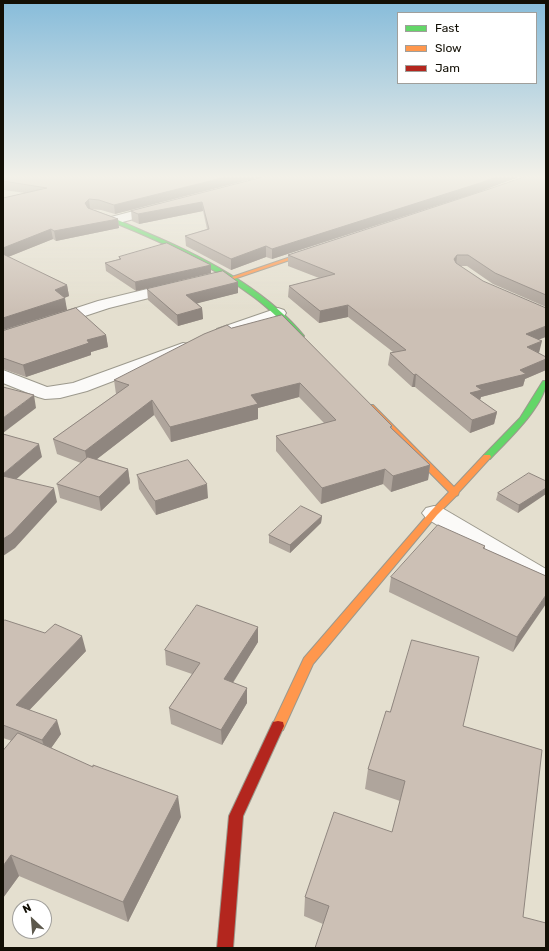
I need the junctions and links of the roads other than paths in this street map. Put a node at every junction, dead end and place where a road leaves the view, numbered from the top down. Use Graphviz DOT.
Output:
graph roads {
  1 [pos="117,221"];
  2 [pos="328,246"];
  3 [pos="230,277"];
  4 [pos="278,313"];
  5 [pos="3,338"];
  6 [pos="305,341"];
  7 [pos="3,376"];
  8 [pos="546,383"];
  9 [pos="366,403"];
  10 [pos="455,492"];
  11 [pos="434,513"];
  12 [pos="546,581"];
  13 [pos="224,948"];
  1 -- 3 [label="street"];
  2 -- 3 [label="street"];
  3 -- 4 [label="street"];
  3 -- 5 [label="street"];
  4 -- 6 [label="street"];
  4 -- 7 [label="street"];
  8 -- 10 [label="street"];
  9 -- 10 [label="street"];
  10 -- 11 [label="street"];
  11 -- 12 [label="street"];
  11 -- 13 [label="street"];
}
